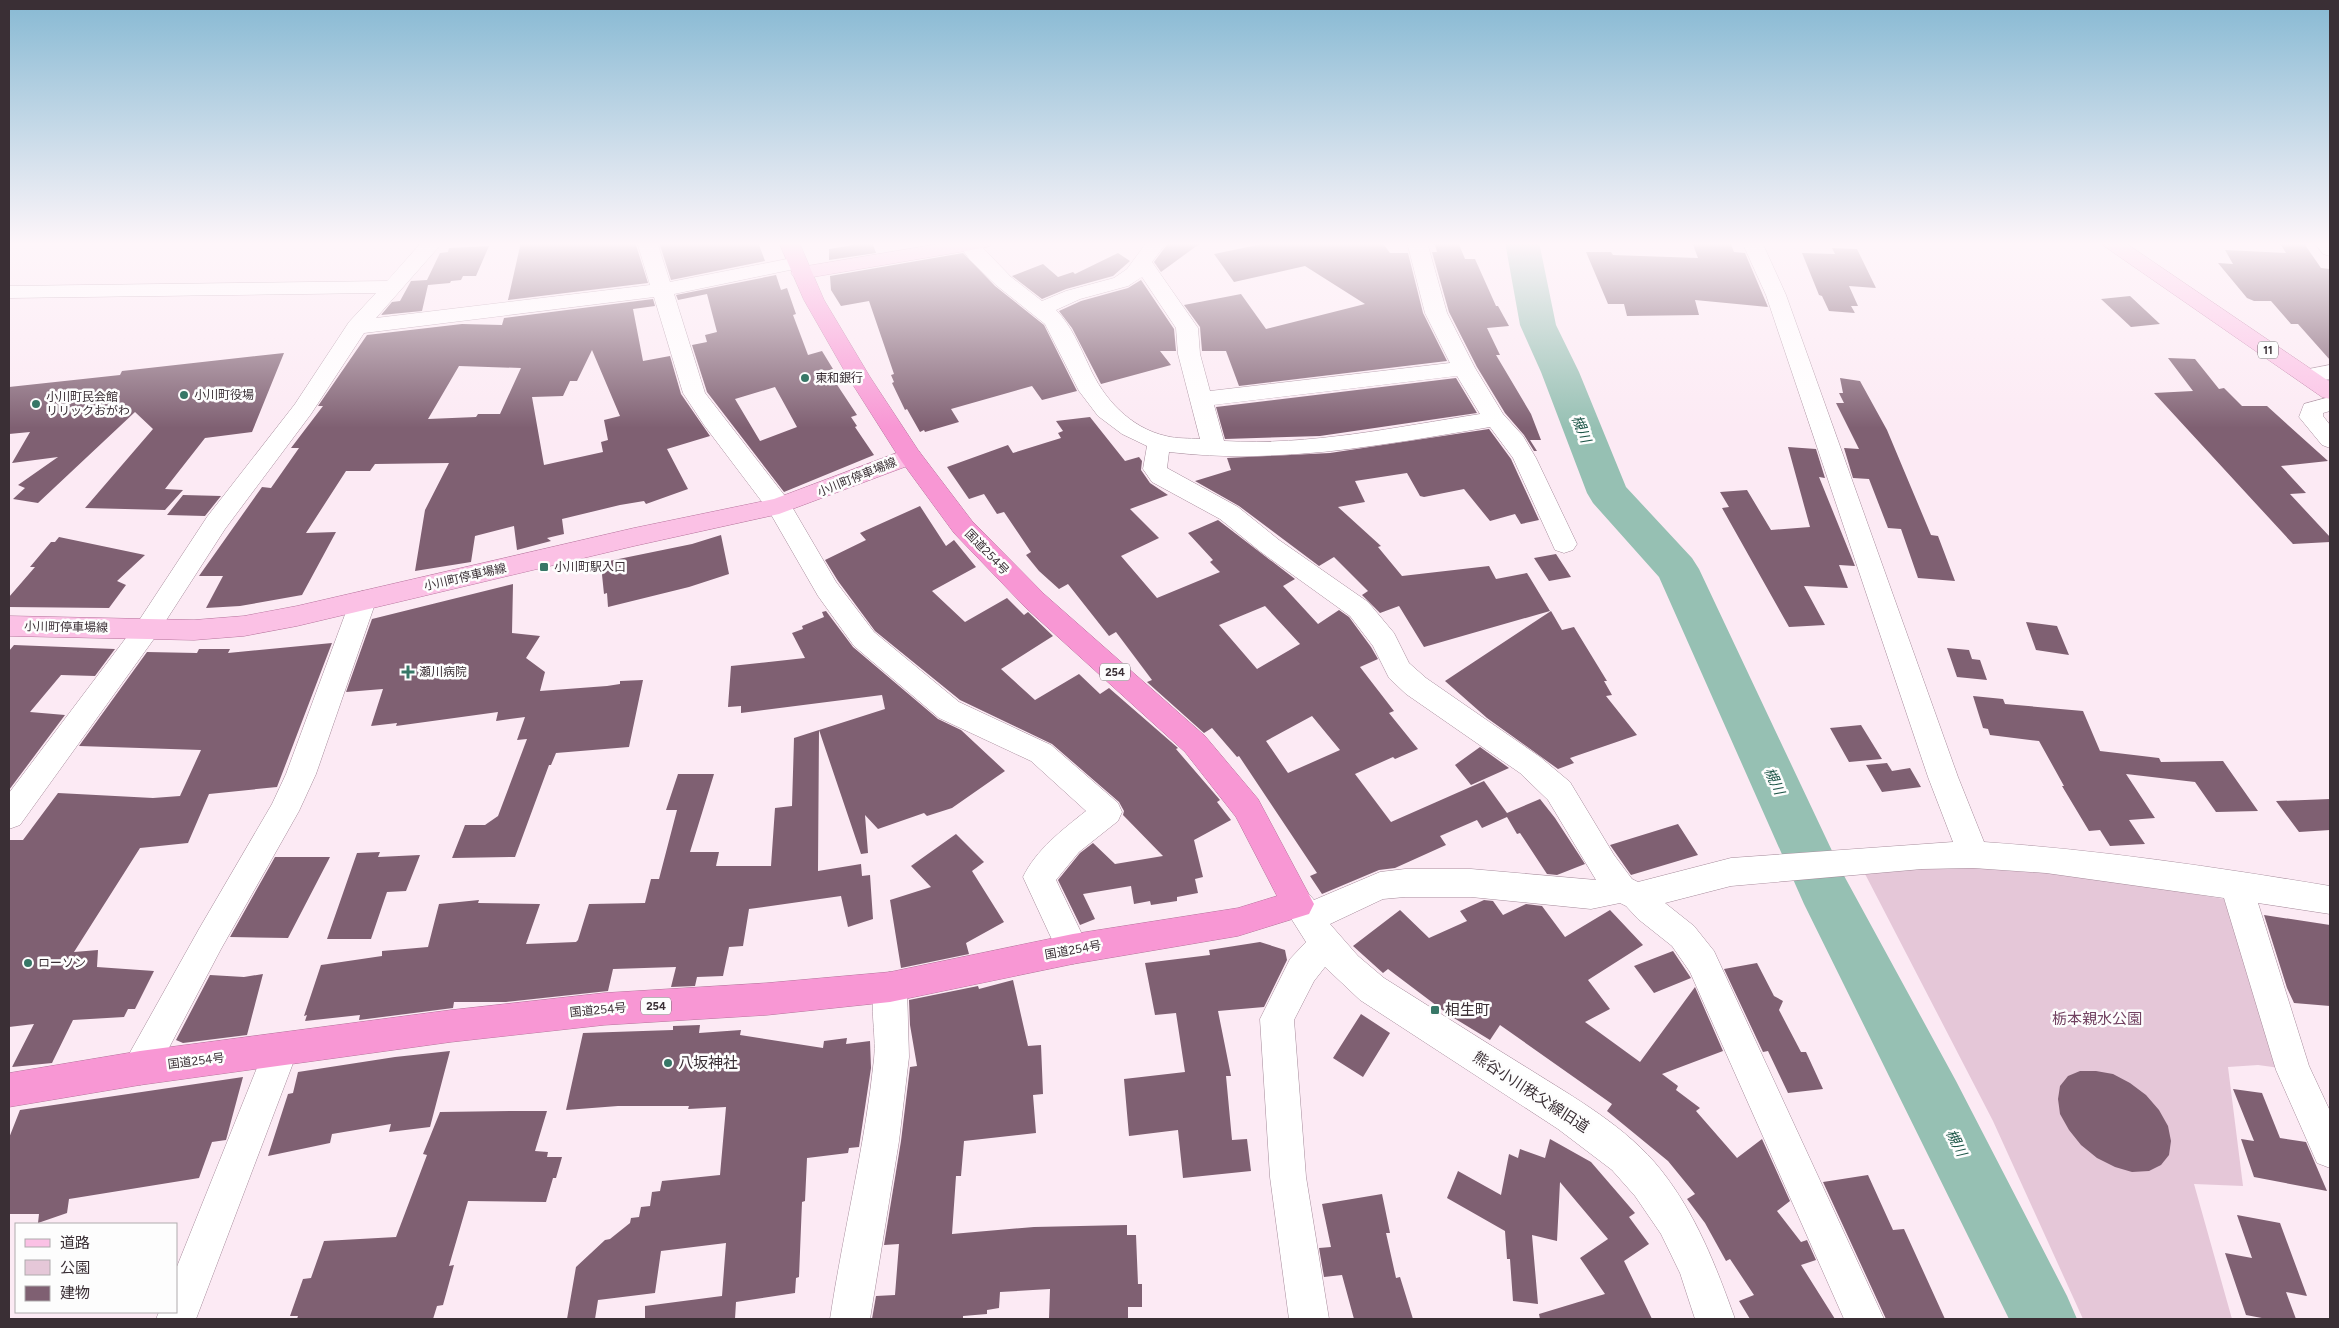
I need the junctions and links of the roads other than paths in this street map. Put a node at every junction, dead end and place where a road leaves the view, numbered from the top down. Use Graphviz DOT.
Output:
graph roads {
  1 [pos="376,304"];
  2 [pos="546,304"];
  3 [pos="665,304"];
  4 [pos="819,304"];
  5 [pos="1033,304"];
  6 [pos="1052,304"];
  7 [pos="1171,304"];
  8 [pos="1434,304"];
  9 [pos="1779,304"];
  10 [pos="2202,304"];
  11 [pos="1041,309"];
  12 [pos="357,327"];
  13 [pos="1464,368"];
  14 [pos="2330,372"];
  15 [pos="2308,376"];
  16 [pos="2330,392"];
  17 [pos="1201,399"];
  18 [pos="2330,404"];
  19 [pos="1495,419"];
  20 [pos="2330,440"];
  21 [pos="1159,443"];
  22 [pos="1214,448"];
  23 [pos="910,456"];
  24 [pos="779,506"];
  25 [pos="1564,544"];
  26 [pos="363,601"];
  27 [pos="9,626"];
  28 [pos="147,629"];
  29 [pos="9,816"];
  30 [pos="1973,855"];
  31 [pos="2237,887"];
  32 [pos="1629,892"];
  33 [pos="2330,900"];
  34 [pos="1311,922"];
  35 [pos="1073,949"];
  36 [pos="890,987"];
  37 [pos="282,1050"];
  38 [pos="140,1068"];
  39 [pos="9,1090"];
  40 [pos="2330,1150"];
  41 [pos="176,1319"];
  42 [pos="850,1319"];
  43 [pos="1309,1319"];
  44 [pos="1715,1319"];
  45 [pos="1864,1319"];
  1 -- 12 [label="street"];
  2 -- 12 [label="street"];
  3 -- 24 [label="street"];
  4 -- 23 [label="highway, 国道254号 / 254"];
  5 -- 11 [label="street"];
  6 -- 11 [label="street"];
  7 -- 17 [label="street"];
  8 -- 13 [label="street"];
  9 -- 30 [label="street"];
  10 -- 15 [label="main road, 11"];
  11 -- 21 [label="street"];
  12 -- 28 [label="street"];
  13 -- 17 [label="street"];
  13 -- 19 [label="street"];
  14 -- 15 [label="street"];
  15 -- 16 [label="main road, 11"];
  17 -- 22 [label="street"];
  18 -- 20 [label="street"];
  19 -- 22 [label="street"];
  19 -- 25 [label="street"];
  21 -- 22 [label="street"];
  21 -- 32 [label="street"];
  23 -- 24 [label="main road, 小川町停車場線"];
  23 -- 34 [label="highway, 国道254号 / 254"];
  24 -- 26 [label="main road, 小川町停車場線"];
  24 -- 35 [label="street"];
  26 -- 28 [label="main road, 小川町停車場線"];
  26 -- 38 [label="street"];
  27 -- 28 [label="main road, 小川町停車場線"];
  28 -- 29 [label="street"];
  30 -- 31 [label="street"];
  30 -- 32 [label="street"];
  31 -- 33 [label="street"];
  31 -- 40 [label="street"];
  32 -- 34 [label="street"];
  32 -- 45 [label="street"];
  34 -- 35 [label="highway, 国道254号 / 254"];
  34 -- 43 [label="street"];
  34 -- 44 [label="street, 熊谷小川秩父線旧道"];
  35 -- 36 [label="highway, 国道254号 / 254"];
  36 -- 37 [label="highway, 国道254号 / 254"];
  36 -- 42 [label="street"];
  37 -- 38 [label="highway, 国道254号 / 254"];
  37 -- 41 [label="street"];
  38 -- 39 [label="highway, 国道254号 / 254"];
}
